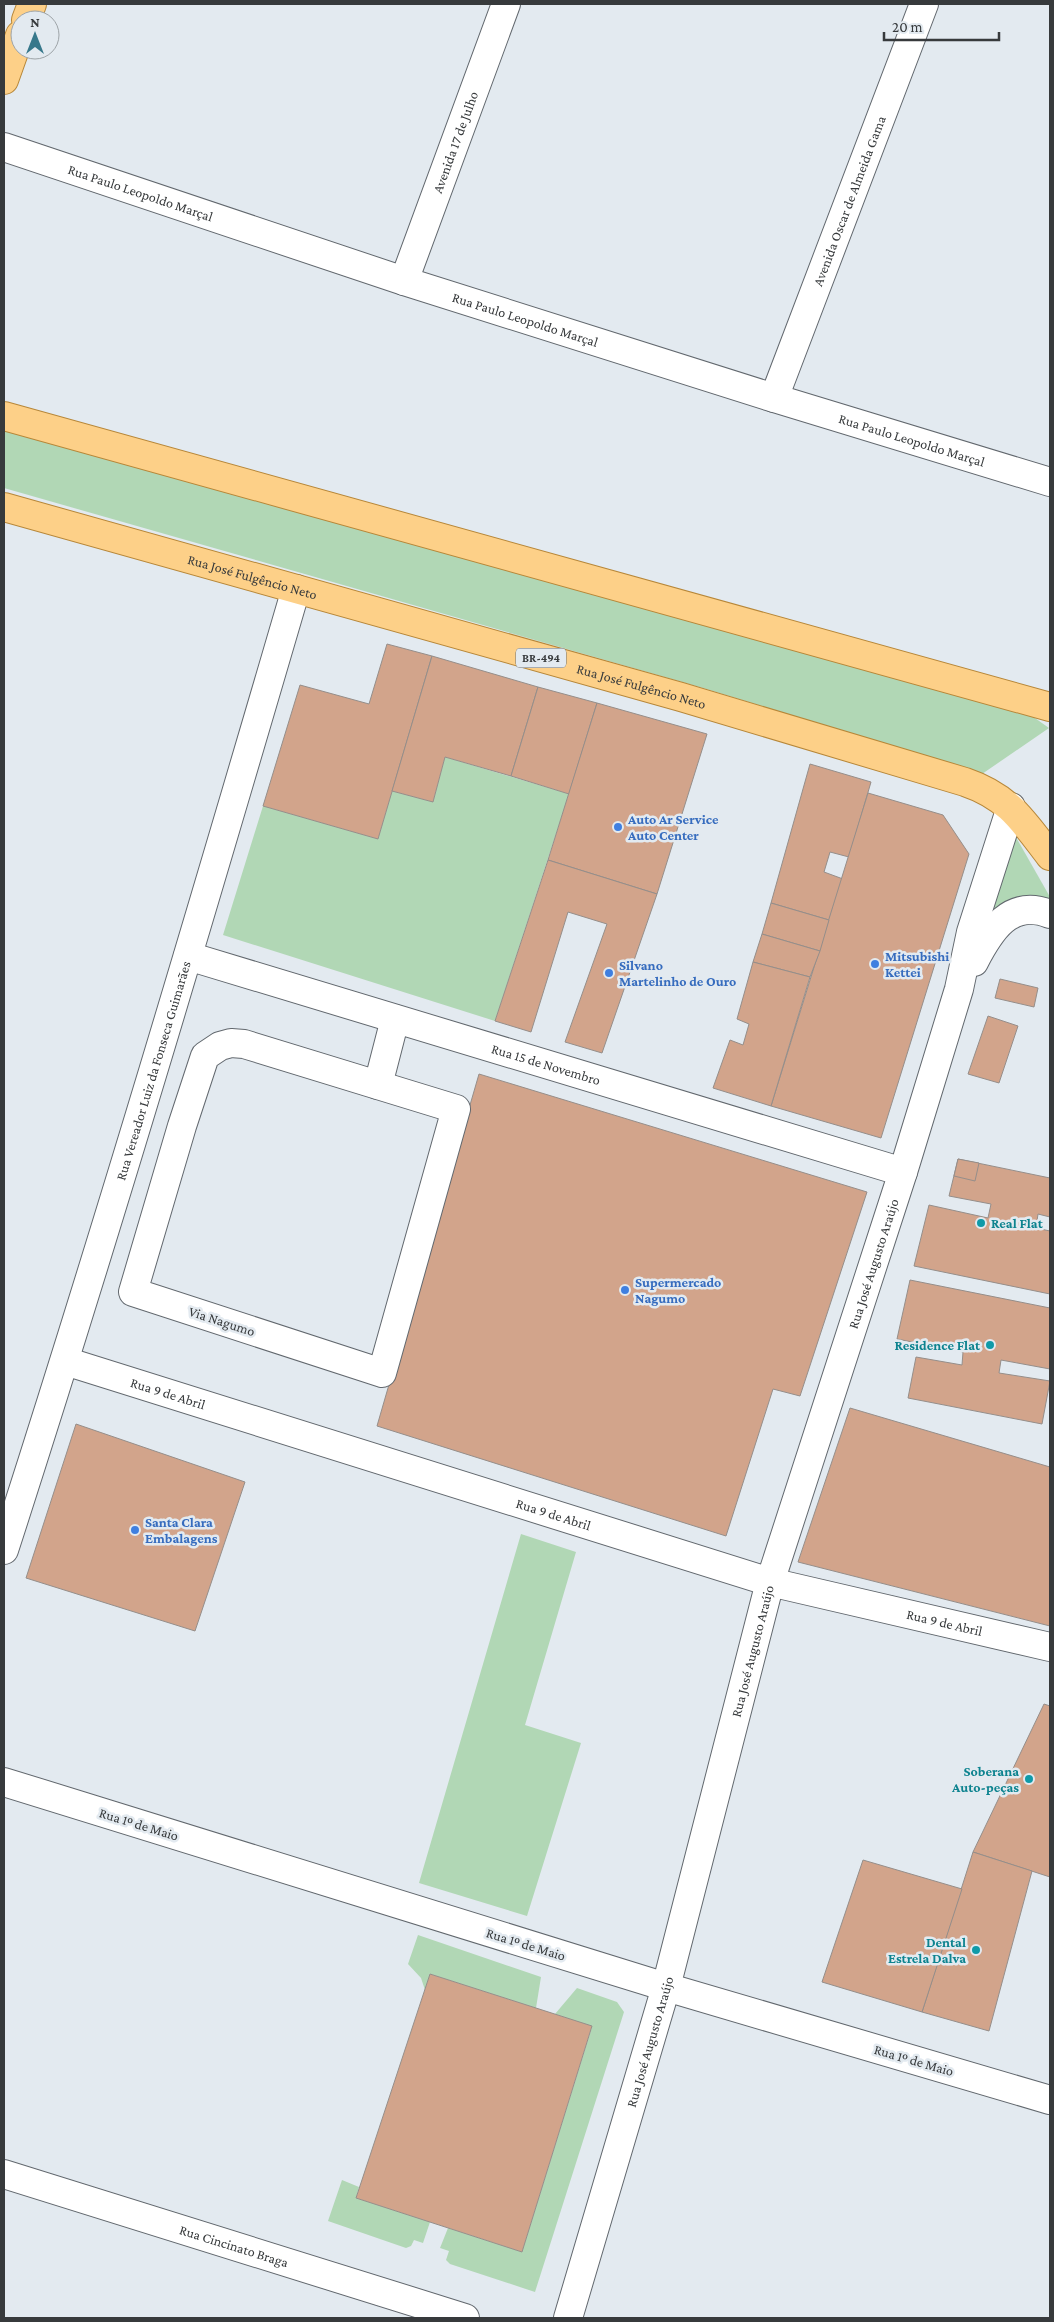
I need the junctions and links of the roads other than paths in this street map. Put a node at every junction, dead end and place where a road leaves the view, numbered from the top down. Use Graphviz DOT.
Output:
graph roads {
  1 [pos="506,4"];
  2 [pos="924,4"];
  3 [pos="11,60"];
  4 [pos="4,80"];
  5 [pos="4,147"];
  6 [pos="404,281"];
  7 [pos="774,398"];
  8 [pos="4,416"];
  9 [pos="1050,482"];
  10 [pos="4,507"];
  11 [pos="296,589"];
  12 [pos="1050,707"];
  13 [pos="1011,807"];
  14 [pos="1050,856"];
  15 [pos="1050,914"];
  16 [pos="188,956"];
  17 [pos="959,990"];
  18 [pos="394,1019"];
  19 [pos="378,1085"];
  20 [pos="903,1172"];
  21 [pos="65,1361"];
  22 [pos="4,1550"];
  23 [pos="770,1582"];
  24 [pos="1050,1646"];
  25 [pos="4,1782"];
  26 [pos="666,1987"];
  27 [pos="1050,2100"];
  28 [pos="4,2174"];
  29 [pos="461,2318"];
  30 [pos="568,2318"];
  1 -- 6 [label="street, Avenida 17 de Julho"];
  2 -- 7 [label="street, Avenida Oscar de Almeida Gama"];
  3 -- 4 [label="main road"];
  5 -- 6 [label="street, Rua Paulo Leopoldo Marçal"];
  6 -- 7 [label="street, Rua Paulo Leopoldo Marçal"];
  7 -- 9 [label="street, Rua Paulo Leopoldo Marçal"];
  8 -- 12 [label="main road"];
  10 -- 11 [label="main road, Rua José Fulgêncio Neto / BR-494"];
  11 -- 13 [label="main road, Rua José Fulgêncio Neto / BR-494"];
  11 -- 16 [label="street, Rua Vereador Luiz da Fonseca Guimarães"];
  13 -- 14 [label="main road, Rua José Fulgêncio Neto / BR-494"];
  13 -- 17 [label="street, Rua José Augusto Araújo"];
  15 -- 17 [label="street, Rua José Augusto Araújo"];
  16 -- 18 [label="street, Rua 15 de Novembro"];
  16 -- 21 [label="street, Rua Vereador Luiz da Fonseca Guimarães"];
  17 -- 20 [label="street, Rua José Augusto Araújo"];
  18 -- 19 [label="street"];
  18 -- 20 [label="street, Rua 15 de Novembro"];
  19 -- 19 [label="street, Via Nagumo"];
  20 -- 23 [label="street, Rua José Augusto Araújo"];
  21 -- 22 [label="street, Rua Vereador Luiz da Fonseca Guimarães"];
  21 -- 23 [label="street, Rua 9 de Abril"];
  23 -- 24 [label="street, Rua 9 de Abril"];
  23 -- 26 [label="street, Rua José Augusto Araújo"];
  25 -- 26 [label="street, Rua 1º de Maio"];
  26 -- 27 [label="street, Rua 1º de Maio"];
  26 -- 30 [label="street, Rua José Augusto Araújo"];
  28 -- 29 [label="street, Rua Cincinato Braga"];
}
